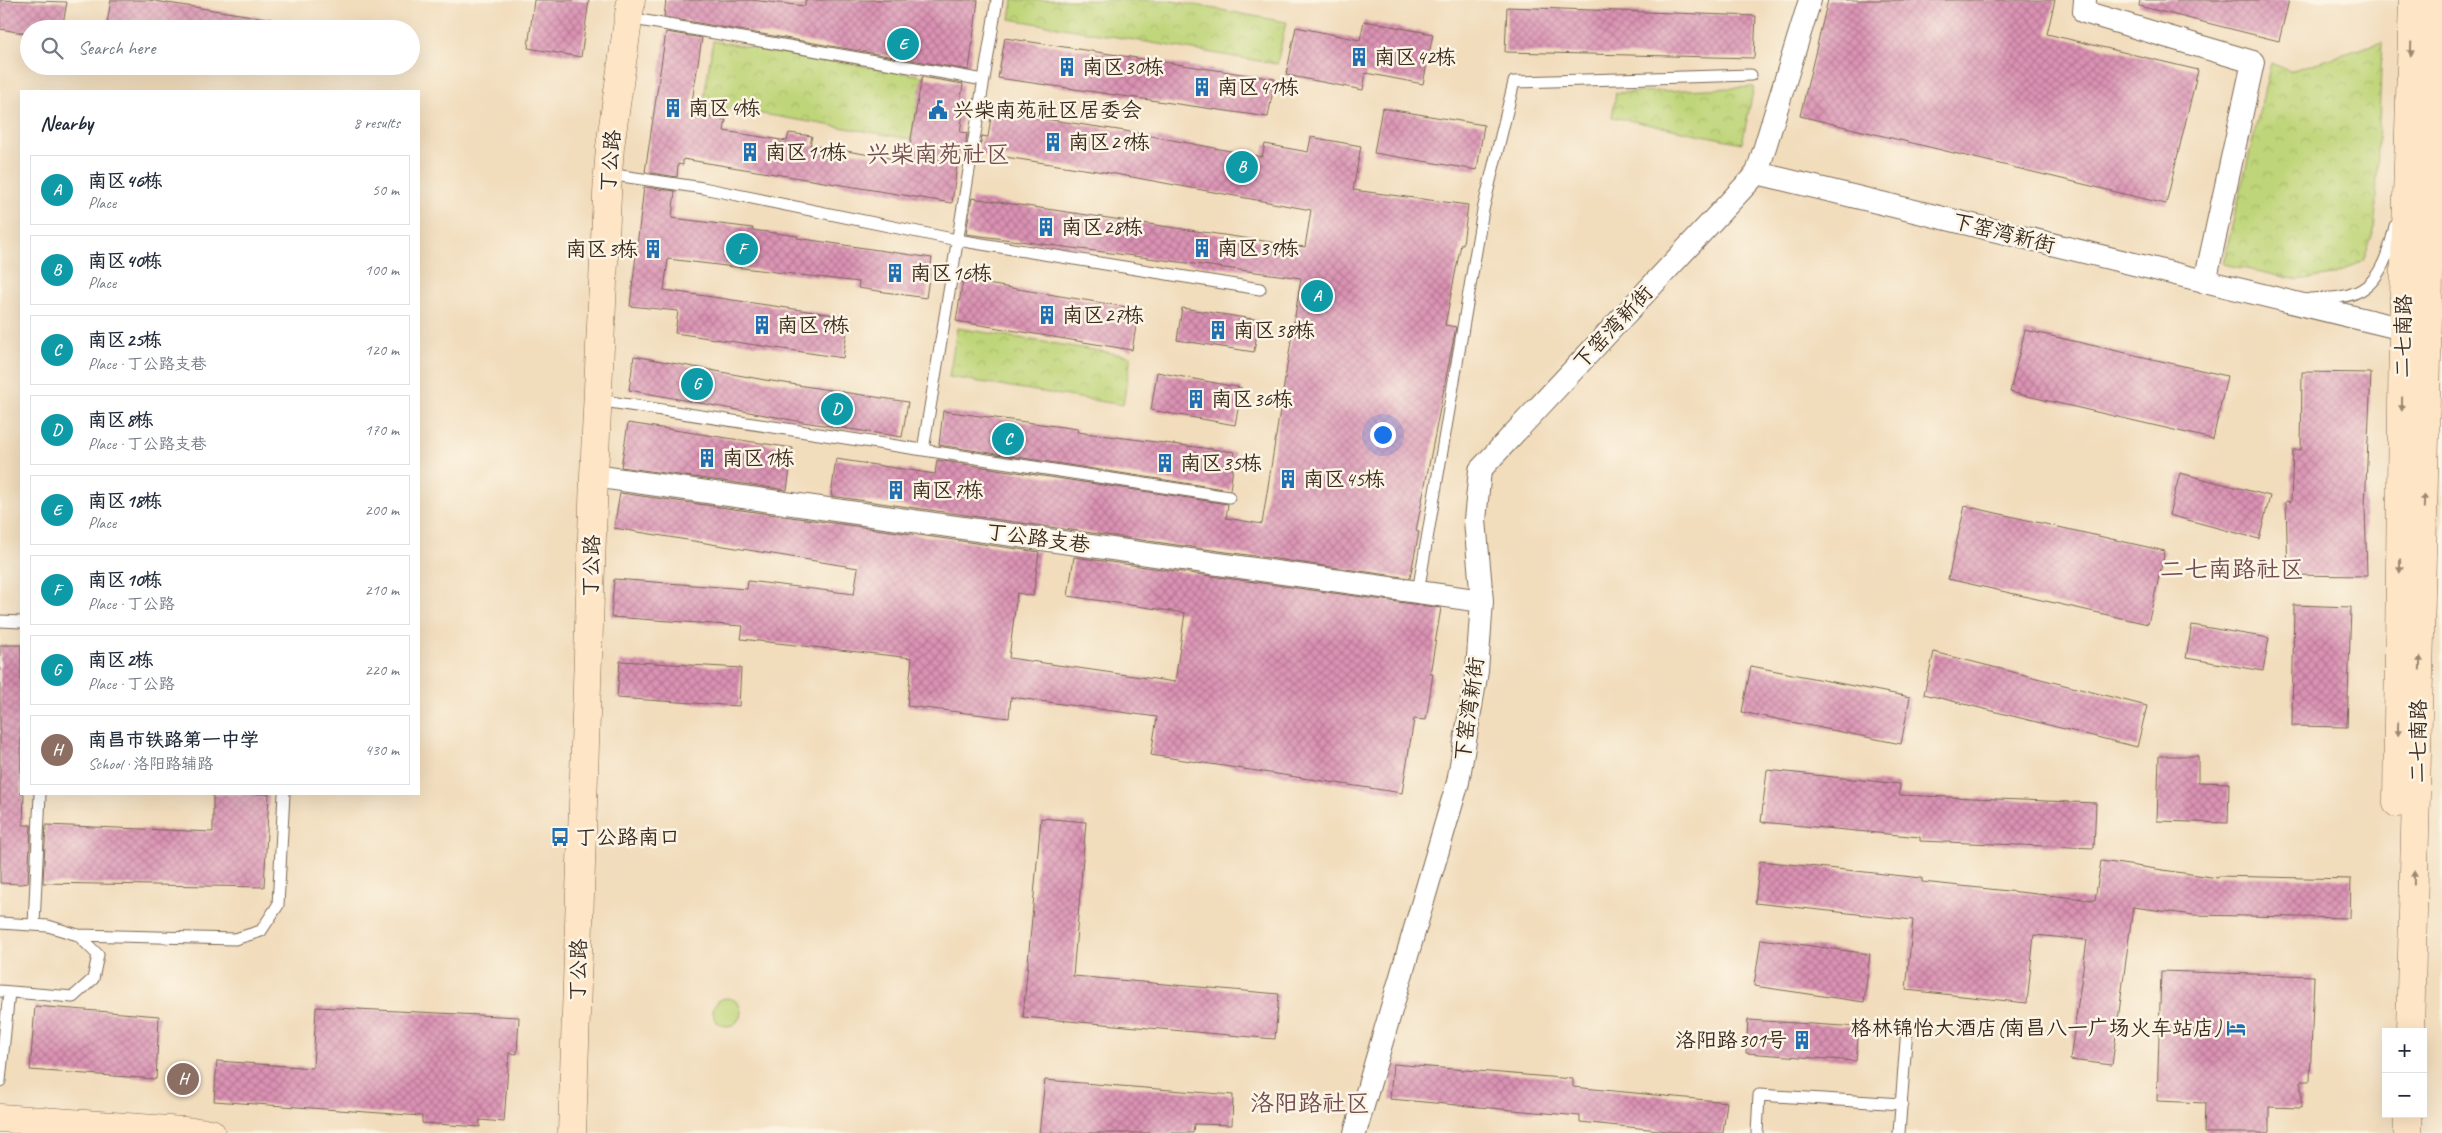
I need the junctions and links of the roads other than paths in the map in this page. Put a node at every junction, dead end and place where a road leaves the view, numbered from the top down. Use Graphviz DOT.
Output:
graph roads {
  1 [pos="996,0"];
  2 [pos="1810,0"];
  3 [pos="2085,0"];
  4 [pos="2413,0"];
  5 [pos="2436,0"];
  6 [pos="629,9"];
  7 [pos="1751,75"];
  8 [pos="984,80"];
  9 [pos="2408,134"];
  10 [pos="1757,173"];
  11 [pos="608,174"];
  12 [pos="958,240"];
  13 [pos="2205,282"];
  14 [pos="1260,289"];
  15 [pos="2284,300"];
  16 [pos="2403,329"];
  17 [pos="597,400"];
  18 [pos="923,450"];
  19 [pos="594,476"];
  20 [pos="1229,497"];
  21 [pos="1418,592"];
  22 [pos="1482,600"];
  23 [pos="0,621"];
  24 [pos="20,622"];
  25 [pos="40,795"];
  26 [pos="284,795"];
  27 [pos="0,923"];
  28 [pos="34,925"];
  29 [pos="78,935"];
  30 [pos="5,991"];
  31 [pos="1907,1028"];
  32 [pos="2395,1028"];
  33 [pos="2410,1028"];
  34 [pos="0,1081"];
  35 [pos="1902,1104"];
  36 [pos="0,1118"];
  37 [pos="2394,1118"];
  38 [pos="2408,1118"];
  39 [pos="211,1133"];
  40 [pos="572,1133"];
  41 [pos="1355,1133"];
  42 [pos="1758,1133"];
  43 [pos="1899,1133"];
  44 [pos="2393,1133"];
  45 [pos="2408,1133"];
  1 -- 8 [label="lane"];
  2 -- 10 [label="street"];
  3 -- 13 [label="street"];
  4 -- 9 [label="main road, 二七南路, one-way"];
  33 -- 5 [label="main road, 二七南路, one-way"];
  6 -- 8 [label="lane"];
  6 -- 11 [label="main road, 丁公路"];
  7 -- 21 [label="lane"];
  8 -- 12 [label="lane"];
  9 -- 15 [label="lane"];
  9 -- 16 [label="main road, 二七南路"];
  10 -- 13 [label="street, 下窑湾新街"];
  10 -- 22 [label="street, 下窑湾新街"];
  11 -- 12 [label="lane"];
  11 -- 17 [label="main road, 丁公路"];
  12 -- 14 [label="lane"];
  12 -- 18 [label="lane"];
  13 -- 15 [label="street, 下窑湾新街"];
  15 -- 16 [label="street, 下窑湾新街"];
  16 -- 32 [label="main road, 二七南路, one-way"];
  17 -- 18 [label="lane"];
  17 -- 19 [label="main road, 丁公路"];
  18 -- 20 [label="lane"];
  19 -- 21 [label="street, 丁公路支巷"];
  19 -- 40 [label="main road, 丁公路"];
  21 -- 22 [label="street, 丁公路支巷"];
  22 -- 41 [label="street, 下窑湾新街"];
  23 -- 24 [label="lane"];
  25 -- 28 [label="lane"];
  26 -- 29 [label="lane"];
  27 -- 28 [label="lane"];
  28 -- 29 [label="lane"];
  29 -- 30 [label="lane"];
  30 -- 34 [label="lane"];
  31 -- 35 [label="lane"];
  35 -- 42 [label="lane"];
  35 -- 43 [label="lane"];
  36 -- 39 [label="main road"];
  37 -- 44 [label="main road"];
  38 -- 45 [label="main road"];
}
